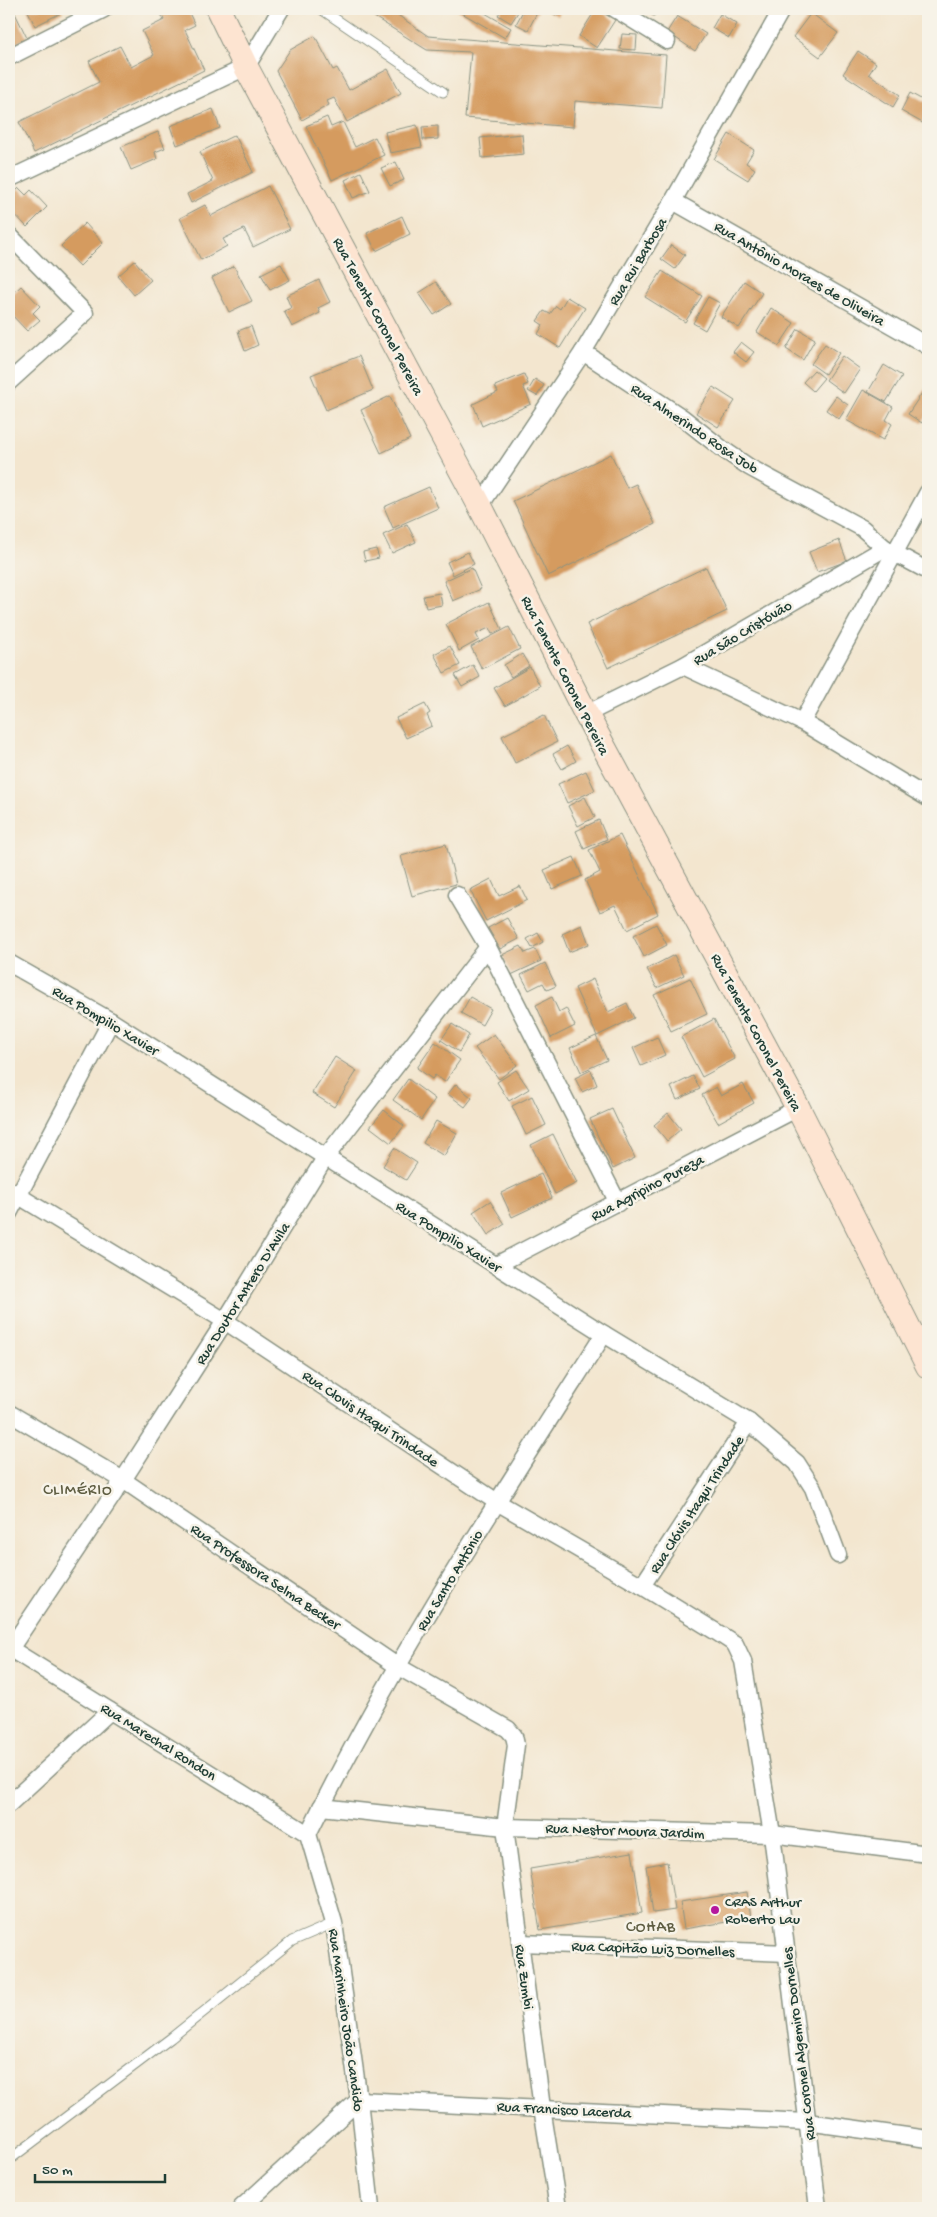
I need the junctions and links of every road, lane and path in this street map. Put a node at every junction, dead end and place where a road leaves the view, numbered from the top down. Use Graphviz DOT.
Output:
graph roads {
  1 [pos="104,9"];
  2 [pos="218,9"];
  3 [pos="281,9"];
  4 [pos="321,9"];
  5 [pos="616,9"];
  6 [pos="782,9"];
  7 [pos="666,41"];
  8 [pos="9,57"];
  9 [pos="246,67"];
  10 [pos="443,92"];
  11 [pos="9,180"];
  12 [pos="673,201"];
  13 [pos="9,235"];
  14 [pos="928,346"];
  15 [pos="582,352"];
  16 [pos="9,382"];
  17 [pos="928,492"];
  18 [pos="480,506"];
  19 [pos="889,550"];
  20 [pos="928,572"];
  21 [pos="683,666"];
  22 [pos="586,714"];
  23 [pos="802,722"];
  24 [pos="928,798"];
  25 [pos="457,895"];
  26 [pos="488,948"];
  27 [pos="9,963"];
  28 [pos="110,1021"];
  29 [pos="798,1108"];
  30 [pos="325,1158"];
  31 [pos="14,1193"];
  32 [pos="618,1203"];
  33 [pos="9,1213"];
  34 [pos="496,1265"];
  35 [pos="225,1321"];
  36 [pos="604,1334"];
  37 [pos="922,1337"];
  38 [pos="928,1366"];
  39 [pos="9,1412"];
  40 [pos="749,1422"];
  41 [pos="124,1480"];
  42 [pos="497,1502"];
  43 [pos="838,1555"];
  44 [pos="642,1586"];
  45 [pos="735,1644"];
  46 [pos="9,1648"];
  47 [pos="397,1666"];
  48 [pos="110,1711"];
  49 [pos="516,1745"];
  50 [pos="9,1804"];
  51 [pos="321,1807"];
  52 [pos="505,1827"];
  53 [pos="308,1834"];
  54 [pos="772,1834"];
  55 [pos="928,1854"];
  56 [pos="334,1923"];
  57 [pos="520,1943"];
  58 [pos="787,1953"];
  59 [pos="359,2100"];
  60 [pos="542,2108"];
  61 [pos="807,2122"];
  62 [pos="928,2139"];
  63 [pos="9,2160"];
  64 [pos="261,2189"];
  65 [pos="241,2208"];
  66 [pos="257,2208"];
  67 [pos="372,2208"];
  68 [pos="558,2208"];
  69 [pos="818,2208"];
  1 -- 8 [label="street"];
  2 -- 9 [label="main road, Rua Tenente Coronel Pereira"];
  3 -- 9 [label="street"];
  4 -- 10 [label="lane"];
  5 -- 7 [label="street"];
  6 -- 12 [label="street, Rua Rui Barbosa"];
  9 -- 11 [label="street"];
  9 -- 18 [label="main road, Rua Tenente Coronel Pereira"];
  12 -- 14 [label="street, Rua Antônio Moraes de Oliveira"];
  12 -- 15 [label="street, Rua Rui Barbosa"];
  13 -- 16 [label="street"];
  15 -- 18 [label="street, Rua Rui Barbosa"];
  15 -- 19 [label="street, Rua Almerindo Rosa Job"];
  17 -- 19 [label="street"];
  18 -- 22 [label="main road, Rua Tenente Coronel Pereira"];
  19 -- 20 [label="street, Rua Almerindo Rosa Job"];
  19 -- 21 [label="street, Rua São Cristóvão"];
  19 -- 23 [label="street"];
  21 -- 22 [label="street, Rua São Cristóvão"];
  21 -- 23 [label="street"];
  22 -- 29 [label="main road, Rua Tenente Coronel Pereira"];
  23 -- 24 [label="street"];
  25 -- 26 [label="street"];
  26 -- 30 [label="street, Rua Doutor Antero D'Avila"];
  26 -- 32 [label="street"];
  27 -- 28 [label="street, Rua Pompilio Xavier"];
  28 -- 30 [label="street, Rua Pompilio Xavier"];
  28 -- 31 [label="street"];
  29 -- 32 [label="street, Rua Agripino Pureza"];
  29 -- 37 [label="main road, Rua Tenente Coronel Pereira"];
  30 -- 34 [label="street, Rua Pompilio Xavier"];
  30 -- 35 [label="street, Rua Doutor Antero D'Avila"];
  31 -- 33 [label="street"];
  31 -- 35 [label="street, Rua Clovis Itaqui Trindade"];
  32 -- 34 [label="street, Rua Agripino Pureza"];
  34 -- 36 [label="street, Rua Pompilio Xavier"];
  35 -- 41 [label="street, Rua Doutor Antero D'Avila"];
  35 -- 42 [label="street, Rua Clovis Itaqui Trindade"];
  36 -- 40 [label="street, Rua Pompilio Xavier"];
  36 -- 42 [label="street, Rua Santo Antônio"];
  37 -- 38 [label="main road, Rua Tenente Coronel Pereira"];
  39 -- 41 [label="street, Rua Professora Selma Becker"];
  40 -- 43 [label="street, Rua Pompilio Xavier"];
  40 -- 44 [label="street, Rua Clóvis Itaqui Trindade"];
  41 -- 46 [label="street, Rua Doutor Antero D'Avila"];
  41 -- 47 [label="street, Rua Professora Selma Becker"];
  42 -- 44 [label="street, Rua Clovis Itaqui Trindade"];
  42 -- 47 [label="street, Rua Santo Antônio"];
  44 -- 45 [label="street, Rua Clovis Itaqui Trindade"];
  45 -- 54 [label="street, Rua Coronel Algemiro Dornelles"];
  46 -- 48 [label="street, Rua Marechal Rondon"];
  47 -- 49 [label="street, Rua Professora Selma Becker"];
  47 -- 51 [label="street, Rua Santo Antônio"];
  48 -- 50 [label="street"];
  48 -- 53 [label="street, Rua Marechal Rondon"];
  49 -- 52 [label="street, Rua Zumbi"];
  51 -- 52 [label="street, Rua Nestor Moura Jardim"];
  51 -- 53 [label="street, Rua Santo Antônio"];
  52 -- 54 [label="street, Rua Nestor Moura Jardim"];
  52 -- 57 [label="street, Rua Zumbi"];
  53 -- 56 [label="street, Rua Marinheiro João Candido"];
  54 -- 55 [label="street, Rua Nestor Moura Jardim"];
  54 -- 58 [label="street, Rua Coronel Algemiro Dornelles"];
  56 -- 59 [label="street, Rua Marinheiro João Candido"];
  56 -- 63 [label="lane"];
  57 -- 58 [label="street, Rua Capitão Luiz Dornelles"];
  57 -- 60 [label="street, Rua Zumbi"];
  58 -- 61 [label="street, Rua Coronel Algemiro Dornelles"];
  59 -- 60 [label="street, Rua Francisco Lacerda"];
  59 -- 64 [label="street"];
  59 -- 67 [label="street, Rua Marinheiro João Candido"];
  60 -- 61 [label="street, Rua Francisco Lacerda"];
  60 -- 68 [label="street, Rua Zumbi"];
  61 -- 62 [label="street, Rua Francisco Lacerda"];
  61 -- 69 [label="street, Rua Coronel Algemiro Dornelles"];
  64 -- 65 [label="street"];
  64 -- 66 [label="street"];
}
